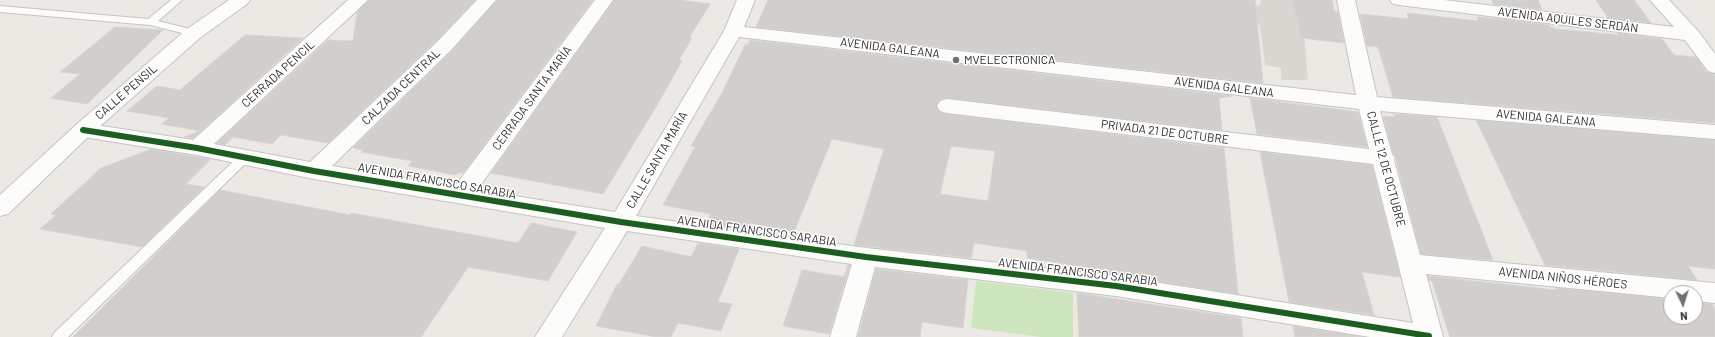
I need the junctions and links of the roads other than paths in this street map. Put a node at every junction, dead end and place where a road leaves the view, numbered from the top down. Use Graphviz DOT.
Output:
graph roads {
  1 [pos="177,0"];
  2 [pos="241,0"];
  3 [pos="359,0"];
  4 [pos="486,0"];
  5 [pos="604,0"];
  6 [pos="746,0"];
  7 [pos="1346,0"];
  8 [pos="1399,0"];
  9 [pos="1660,0"];
  10 [pos="0,9"];
  11 [pos="150,22"];
  12 [pos="733,30"];
  13 [pos="194,33"];
  14 [pos="1690,35"];
  15 [pos="1715,67"];
  16 [pos="1368,103"];
  17 [pos="947,106"];
  18 [pos="83,130"];
  19 [pos="1715,132"];
  20 [pos="197,148"];
  21 [pos="244,158"];
  22 [pos="1384,158"];
  23 [pos="314,171"];
  24 [pos="460,196"];
  25 [pos="0,208"];
  26 [pos="621,222"];
  27 [pos="866,257"];
  28 [pos="1410,263"];
  29 [pos="1715,292"];
  30 [pos="1430,336"];
  31 [pos="59,337"];
  32 [pos="548,337"];
  33 [pos="843,337"];
  1 -- 11 [label="lane"];
  2 -- 13 [label="street, CALLE PENSIL"];
  3 -- 20 [label="street, CERRADA PENCIL"];
  4 -- 23 [label="street, CALZADA CENTRAL"];
  5 -- 24 [label="street, CERRADA SANTA MARÍA"];
  6 -- 12 [label="street, CALLE SANTA MARÍA"];
  7 -- 16 [label="street, CALLE 12 DE OCTUBRE"];
  8 -- 14 [label="street, AVENIDA AQUILES SERDÁN"];
  9 -- 14 [label="street"];
  10 -- 11 [label="lane"];
  11 -- 13 [label="lane"];
  12 -- 16 [label="street, AVENIDA GALEANA"];
  12 -- 26 [label="street, CALLE SANTA MARÍA"];
  13 -- 18 [label="street, CALLE PENSIL"];
  14 -- 15 [label="street"];
  16 -- 19 [label="street, AVENIDA GALEANA"];
  16 -- 22 [label="street, CALLE 12 DE OCTUBRE"];
  17 -- 22 [label="street, PRIVADA 21 DE OCTUBRE"];
  18 -- 20 [label="street, AVENIDA FRANCISCO SARABIA"];
  18 -- 25 [label="street, CALLE PENSIL"];
  20 -- 21 [label="street, AVENIDA FRANCISCO SARABIA"];
  21 -- 23 [label="street, AVENIDA FRANCISCO SARABIA"];
  21 -- 31 [label="lane"];
  22 -- 28 [label="street, CALLE 12 DE OCTUBRE"];
  23 -- 24 [label="street, AVENIDA FRANCISCO SARABIA"];
  24 -- 26 [label="street, AVENIDA FRANCISCO SARABIA"];
  26 -- 27 [label="street, AVENIDA FRANCISCO SARABIA"];
  26 -- 32 [label="street, CALLE SANTA MARÍA"];
  27 -- 30 [label="street, AVENIDA FRANCISCO SARABIA"];
  27 -- 33 [label="street"];
  28 -- 29 [label="street, AVENIDA NIÑOS HÉROES"];
  28 -- 30 [label="street, CALLE 12 DE OCTUBRE"];
}
